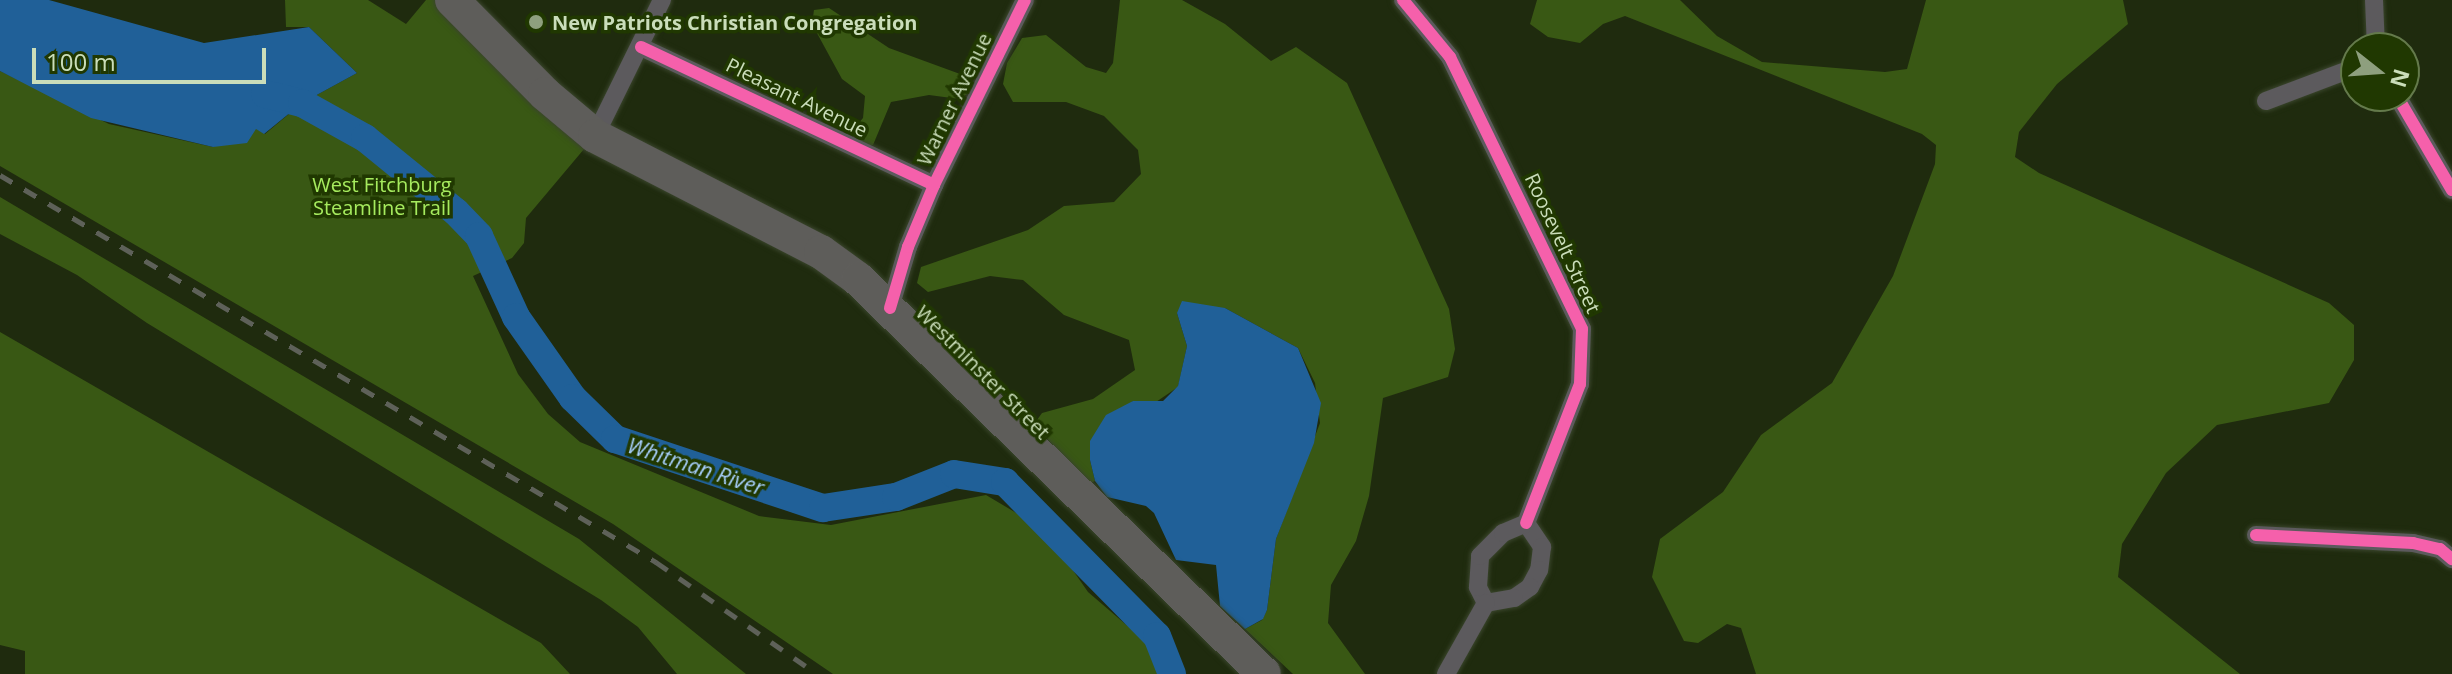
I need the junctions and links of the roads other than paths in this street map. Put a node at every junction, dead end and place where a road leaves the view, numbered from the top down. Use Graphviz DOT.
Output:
graph roads {
  1 [pos="452,0"];
  2 [pos="662,0"];
  3 [pos="1025,0"];
  4 [pos="1403,0"];
  5 [pos="2374,0"];
  6 [pos="2375,32"];
  7 [pos="641,47"];
  8 [pos="2340,73"];
  9 [pos="2266,101"];
  10 [pos="2406,112"];
  11 [pos="595,136"];
  12 [pos="934,185"];
  13 [pos="2452,190"];
  14 [pos="890,308"];
  15 [pos="1526,523"];
  16 [pos="2256,535"];
  17 [pos="2452,559"];
  18 [pos="1486,603"];
  19 [pos="1264,674"];
  20 [pos="1446,674"];
  1 -- 11 [label="highway, Westminster Street"];
  2 -- 7 [label="street"];
  3 -- 12 [label="street, Warner Avenue"];
  4 -- 15 [label="street, Roosevelt Street"];
  5 -- 6 [label="street"];
  7 -- 11 [label="street"];
  7 -- 12 [label="street, Pleasant Avenue"];
  8 -- 9 [label="street"];
  10 -- 13 [label="street"];
  11 -- 14 [label="highway, Westminster Street"];
  12 -- 14 [label="street, Warner Avenue"];
  14 -- 19 [label="highway, Westminster Street"];
  15 -- 18 [label="street"];
  15 -- 18 [label="street"];
  16 -- 17 [label="street"];
  18 -- 20 [label="street"];
}
